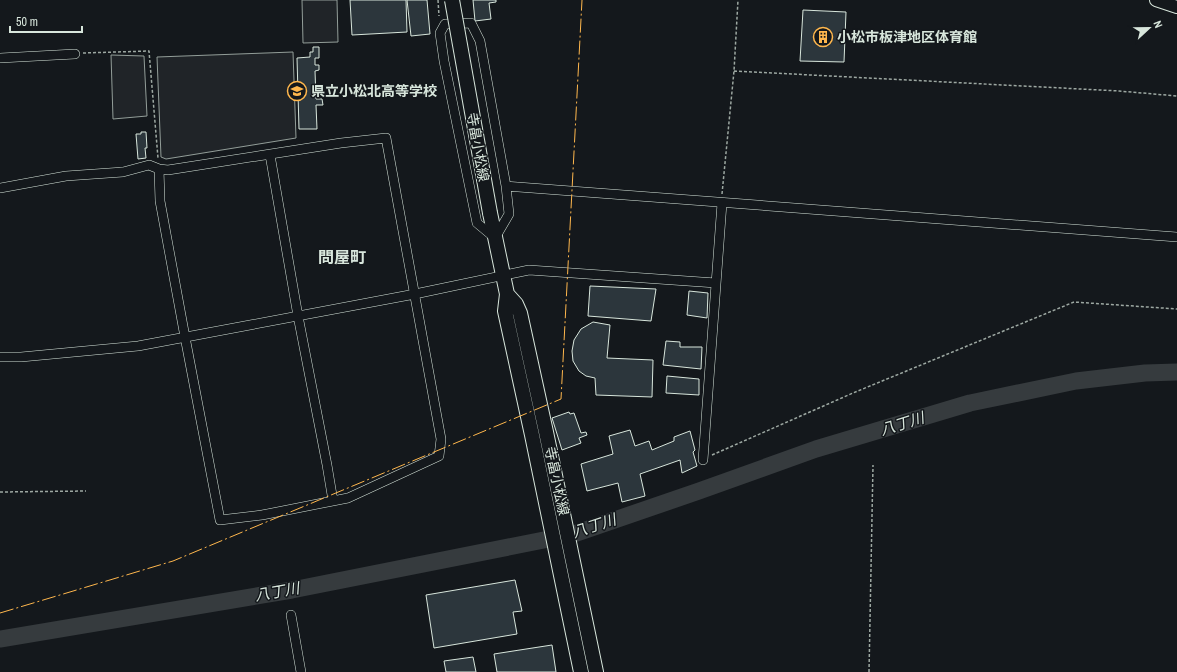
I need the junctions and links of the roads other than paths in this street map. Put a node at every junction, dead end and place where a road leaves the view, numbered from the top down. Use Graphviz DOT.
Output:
graph roads {
  1 [pos="452,0"];
  2 [pos="1156,0"];
  3 [pos="1177,7"];
  4 [pos="75,54"];
  5 [pos="0,58"];
  6 [pos="270,155"];
  7 [pos="159,169"];
  8 [pos="506,186"];
  9 [pos="0,188"];
  10 [pos="722,203"];
  11 [pos="495,238"];
  12 [pos="1177,238"];
  13 [pos="503,276"];
  14 [pos="716,283"];
  15 [pos="415,294"];
  16 [pos="298,316"];
  17 [pos="184,337"];
  18 [pos="0,357"];
  19 [pos="539,433"];
  20 [pos="703,460"];
  21 [pos="333,501"];
  22 [pos="291,615"];
  23 [pos="301,672"];
  24 [pos="581,672"];
  25 [pos="596,672"];
  1 -- 11 [label="main road, 寺畠小松線, bridge"];
  2 -- 3 [label="main road"];
  4 -- 5 [label="street"];
  6 -- 7 [label="street"];
  6 -- 15 [label="street"];
  6 -- 16 [label="street"];
  7 -- 9 [label="street"];
  7 -- 17 [label="street"];
  8 -- 10 [label="street"];
  8 -- 11 [label="street"];
  8 -- 11 [label="street"];
  10 -- 12 [label="street"];
  10 -- 14 [label="street"];
  11 -- 13 [label="main road, 寺畠小松線"];
  13 -- 14 [label="street"];
  13 -- 15 [label="street"];
  13 -- 19 [label="main road, 寺畠小松線"];
  14 -- 20 [label="street"];
  15 -- 16 [label="street"];
  15 -- 21 [label="street"];
  16 -- 17 [label="street"];
  16 -- 21 [label="street"];
  17 -- 18 [label="street"];
  17 -- 21 [label="street"];
  19 -- 24 [label="main road, 寺畠小松線"];
  19 -- 25 [label="main road, 寺畠小松線"];
  22 -- 23 [label="street"];
}
